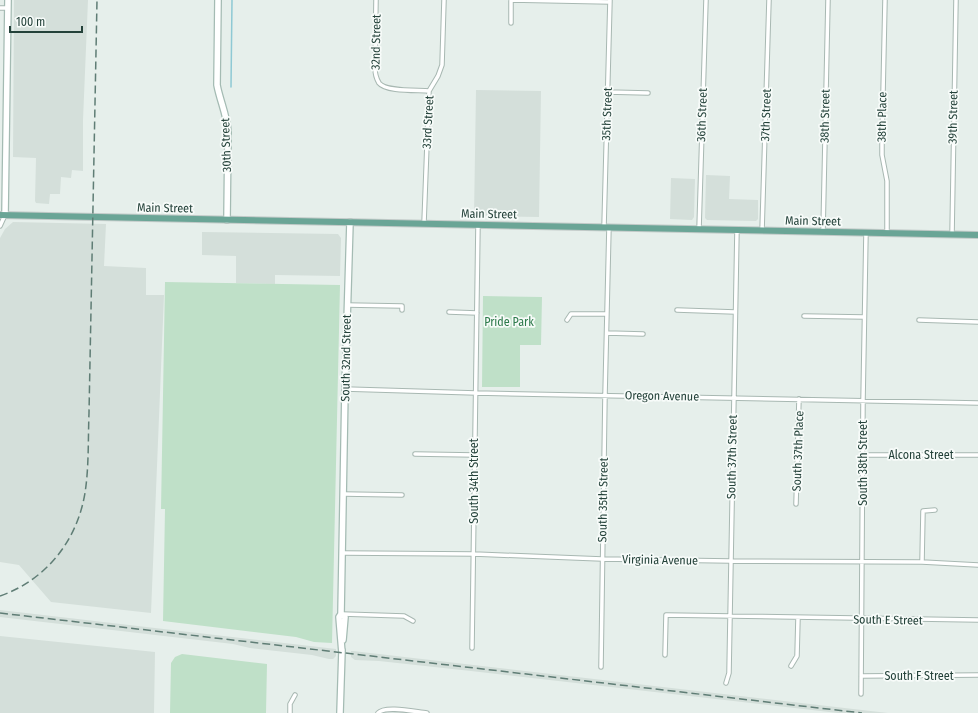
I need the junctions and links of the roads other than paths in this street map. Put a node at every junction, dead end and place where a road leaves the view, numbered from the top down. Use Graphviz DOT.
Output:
graph roads {
  1 [pos="8,0"];
  2 [pos="218,0"];
  3 [pos="376,0"];
  4 [pos="444,0"];
  5 [pos="511,0"];
  6 [pos="706,0"];
  7 [pos="769,0"];
  8 [pos="828,0"];
  9 [pos="884,0"];
  10 [pos="956,0"];
  11 [pos="610,1"];
  12 [pos="0,8"];
  13 [pos="8,8"];
  14 [pos="511,23"];
  15 [pos="429,91"];
  16 [pos="607,92"];
  17 [pos="648,93"];
  18 [pos="3,215"];
  19 [pos="227,220"];
  20 [pos="350,222"];
  21 [pos="424,223"];
  22 [pos="478,224"];
  23 [pos="0,226"];
  24 [pos="606,227"];
  25 [pos="700,229"];
  26 [pos="737,230"];
  27 [pos="762,230"];
  28 [pos="823,232"];
  29 [pos="866,233"];
  30 [pos="887,233"];
  31 [pos="952,235"];
  32 [pos="978,235"];
  33 [pos="347,305"];
  34 [pos="402,310"];
  35 [pos="677,310"];
  36 [pos="449,312"];
  37 [pos="735,312"];
  38 [pos="477,313"];
  39 [pos="606,314"];
  40 [pos="804,316"];
  41 [pos="864,317"];
  42 [pos="567,320"];
  43 [pos="919,320"];
  44 [pos="978,322"];
  45 [pos="607,333"];
  46 [pos="643,334"];
  47 [pos="345,389"];
  48 [pos="476,393"];
  49 [pos="605,395"];
  50 [pos="734,397"];
  51 [pos="799,398"];
  52 [pos="863,401"];
  53 [pos="978,403"];
  54 [pos="415,454"];
  55 [pos="474,455"];
  56 [pos="863,455"];
  57 [pos="978,455"];
  58 [pos="344,494"];
  59 [pos="402,495"];
  60 [pos="796,504"];
  61 [pos="935,510"];
  62 [pos="343,553"];
  63 [pos="474,554"];
  64 [pos="602,559"];
  65 [pos="730,561"];
  66 [pos="922,562"];
  67 [pos="863,563"];
  68 [pos="978,565"];
  69 [pos="341,614"];
  70 [pos="730,616"];
  71 [pos="798,618"];
  72 [pos="861,619"];
  73 [pos="978,620"];
  74 [pos="413,621"];
  75 [pos="472,648"];
  76 [pos="665,655"];
  77 [pos="791,666"];
  78 [pos="601,667"];
  79 [pos="978,675"];
  80 [pos="860,676"];
  81 [pos="726,683"];
  82 [pos="861,694"];
  83 [pos="295,695"];
  84 [pos="379,712"];
  85 [pos="290,713"];
  86 [pos="340,713"];
  87 [pos="427,713"];
  1 -- 13 [label="street"];
  2 -- 19 [label="street, 30th Street"];
  3 -- 15 [label="street, 32nd Street"];
  4 -- 15 [label="street, 33rd Street"];
  5 -- 11 [label="street"];
  5 -- 14 [label="street"];
  6 -- 25 [label="street, 36th Street"];
  7 -- 27 [label="street, 37th Street"];
  8 -- 28 [label="street, 38th Street"];
  9 -- 30 [label="street, 38th Place"];
  10 -- 31 [label="street, 39th Street"];
  11 -- 16 [label="street, 35th Street"];
  12 -- 13 [label="street"];
  13 -- 18 [label="street"];
  15 -- 21 [label="street, 33rd Street"];
  16 -- 17 [label="street"];
  16 -- 24 [label="street, 35th Street"];
  18 -- 19 [label="main road, Main Street"];
  18 -- 23 [label="street"];
  19 -- 20 [label="main road, Main Street"];
  20 -- 21 [label="main road, Main Street"];
  20 -- 33 [label="street, South 32nd Street"];
  21 -- 22 [label="main road, Main Street"];
  22 -- 24 [label="main road, Main Street"];
  22 -- 38 [label="street, South 34th Street"];
  24 -- 25 [label="main road, Main Street"];
  24 -- 39 [label="street, South 35th Street"];
  25 -- 26 [label="main road, Main Street"];
  26 -- 27 [label="main road, Main Street"];
  26 -- 37 [label="street, South 37th Street"];
  27 -- 28 [label="main road, Main Street"];
  28 -- 29 [label="main road, Main Street"];
  29 -- 30 [label="main road, Main Street"];
  29 -- 41 [label="street, South 38th Street"];
  30 -- 31 [label="main road, Main Street"];
  31 -- 32 [label="main road, Main Street"];
  33 -- 34 [label="street"];
  33 -- 47 [label="street, South 32nd Street"];
  35 -- 37 [label="street"];
  36 -- 38 [label="street"];
  37 -- 50 [label="street, South 37th Street"];
  38 -- 48 [label="street, South 34th Street"];
  39 -- 42 [label="street"];
  39 -- 45 [label="street, South 35th Street"];
  40 -- 41 [label="street"];
  41 -- 52 [label="street, South 38th Street"];
  43 -- 44 [label="street"];
  45 -- 46 [label="street"];
  45 -- 49 [label="street, South 35th Street"];
  47 -- 48 [label="street, Oregon Avenue"];
  47 -- 58 [label="street, South 32nd Street"];
  48 -- 49 [label="street, Oregon Avenue"];
  48 -- 55 [label="street, South 34th Street"];
  49 -- 50 [label="street, Oregon Avenue"];
  49 -- 64 [label="street, South 35th Street"];
  50 -- 51 [label="street, Oregon Avenue"];
  50 -- 65 [label="street, South 37th Street"];
  51 -- 52 [label="street, Oregon Avenue"];
  51 -- 60 [label="street, South 37th Place"];
  52 -- 53 [label="street, Oregon Avenue"];
  52 -- 56 [label="street, South 38th Street"];
  54 -- 55 [label="street"];
  55 -- 63 [label="street, South 34th Street"];
  56 -- 57 [label="street, Alcona Street"];
  56 -- 67 [label="street, South 38th Street"];
  58 -- 59 [label="street"];
  58 -- 62 [label="street, South 32nd Street"];
  61 -- 66 [label="street"];
  62 -- 63 [label="street, Virginia Avenue"];
  62 -- 69 [label="street, South 32nd Street"];
  63 -- 64 [label="street, Virginia Avenue"];
  63 -- 75 [label="street, South 34th Street"];
  64 -- 65 [label="street, Virginia Avenue"];
  64 -- 78 [label="street, South 35th Street"];
  65 -- 67 [label="street, Virginia Avenue"];
  65 -- 70 [label="street, South 37th Street"];
  66 -- 67 [label="street, Virginia Avenue"];
  66 -- 68 [label="street, Virginia Avenue"];
  67 -- 72 [label="street, South 38th Street"];
  69 -- 74 [label="street"];
  69 -- 86 [label="street, South 32nd Street"];
  70 -- 71 [label="street, South E Street"];
  70 -- 76 [label="street, South E Street"];
  70 -- 81 [label="street, South 37th Street"];
  71 -- 72 [label="street, South E Street"];
  71 -- 77 [label="street"];
  72 -- 73 [label="street, South E Street"];
  72 -- 80 [label="street, South 38th Street"];
  79 -- 80 [label="street, South F Street"];
  80 -- 82 [label="street, South 38th Street"];
  83 -- 85 [label="street"];
  84 -- 87 [label="street"];
}
